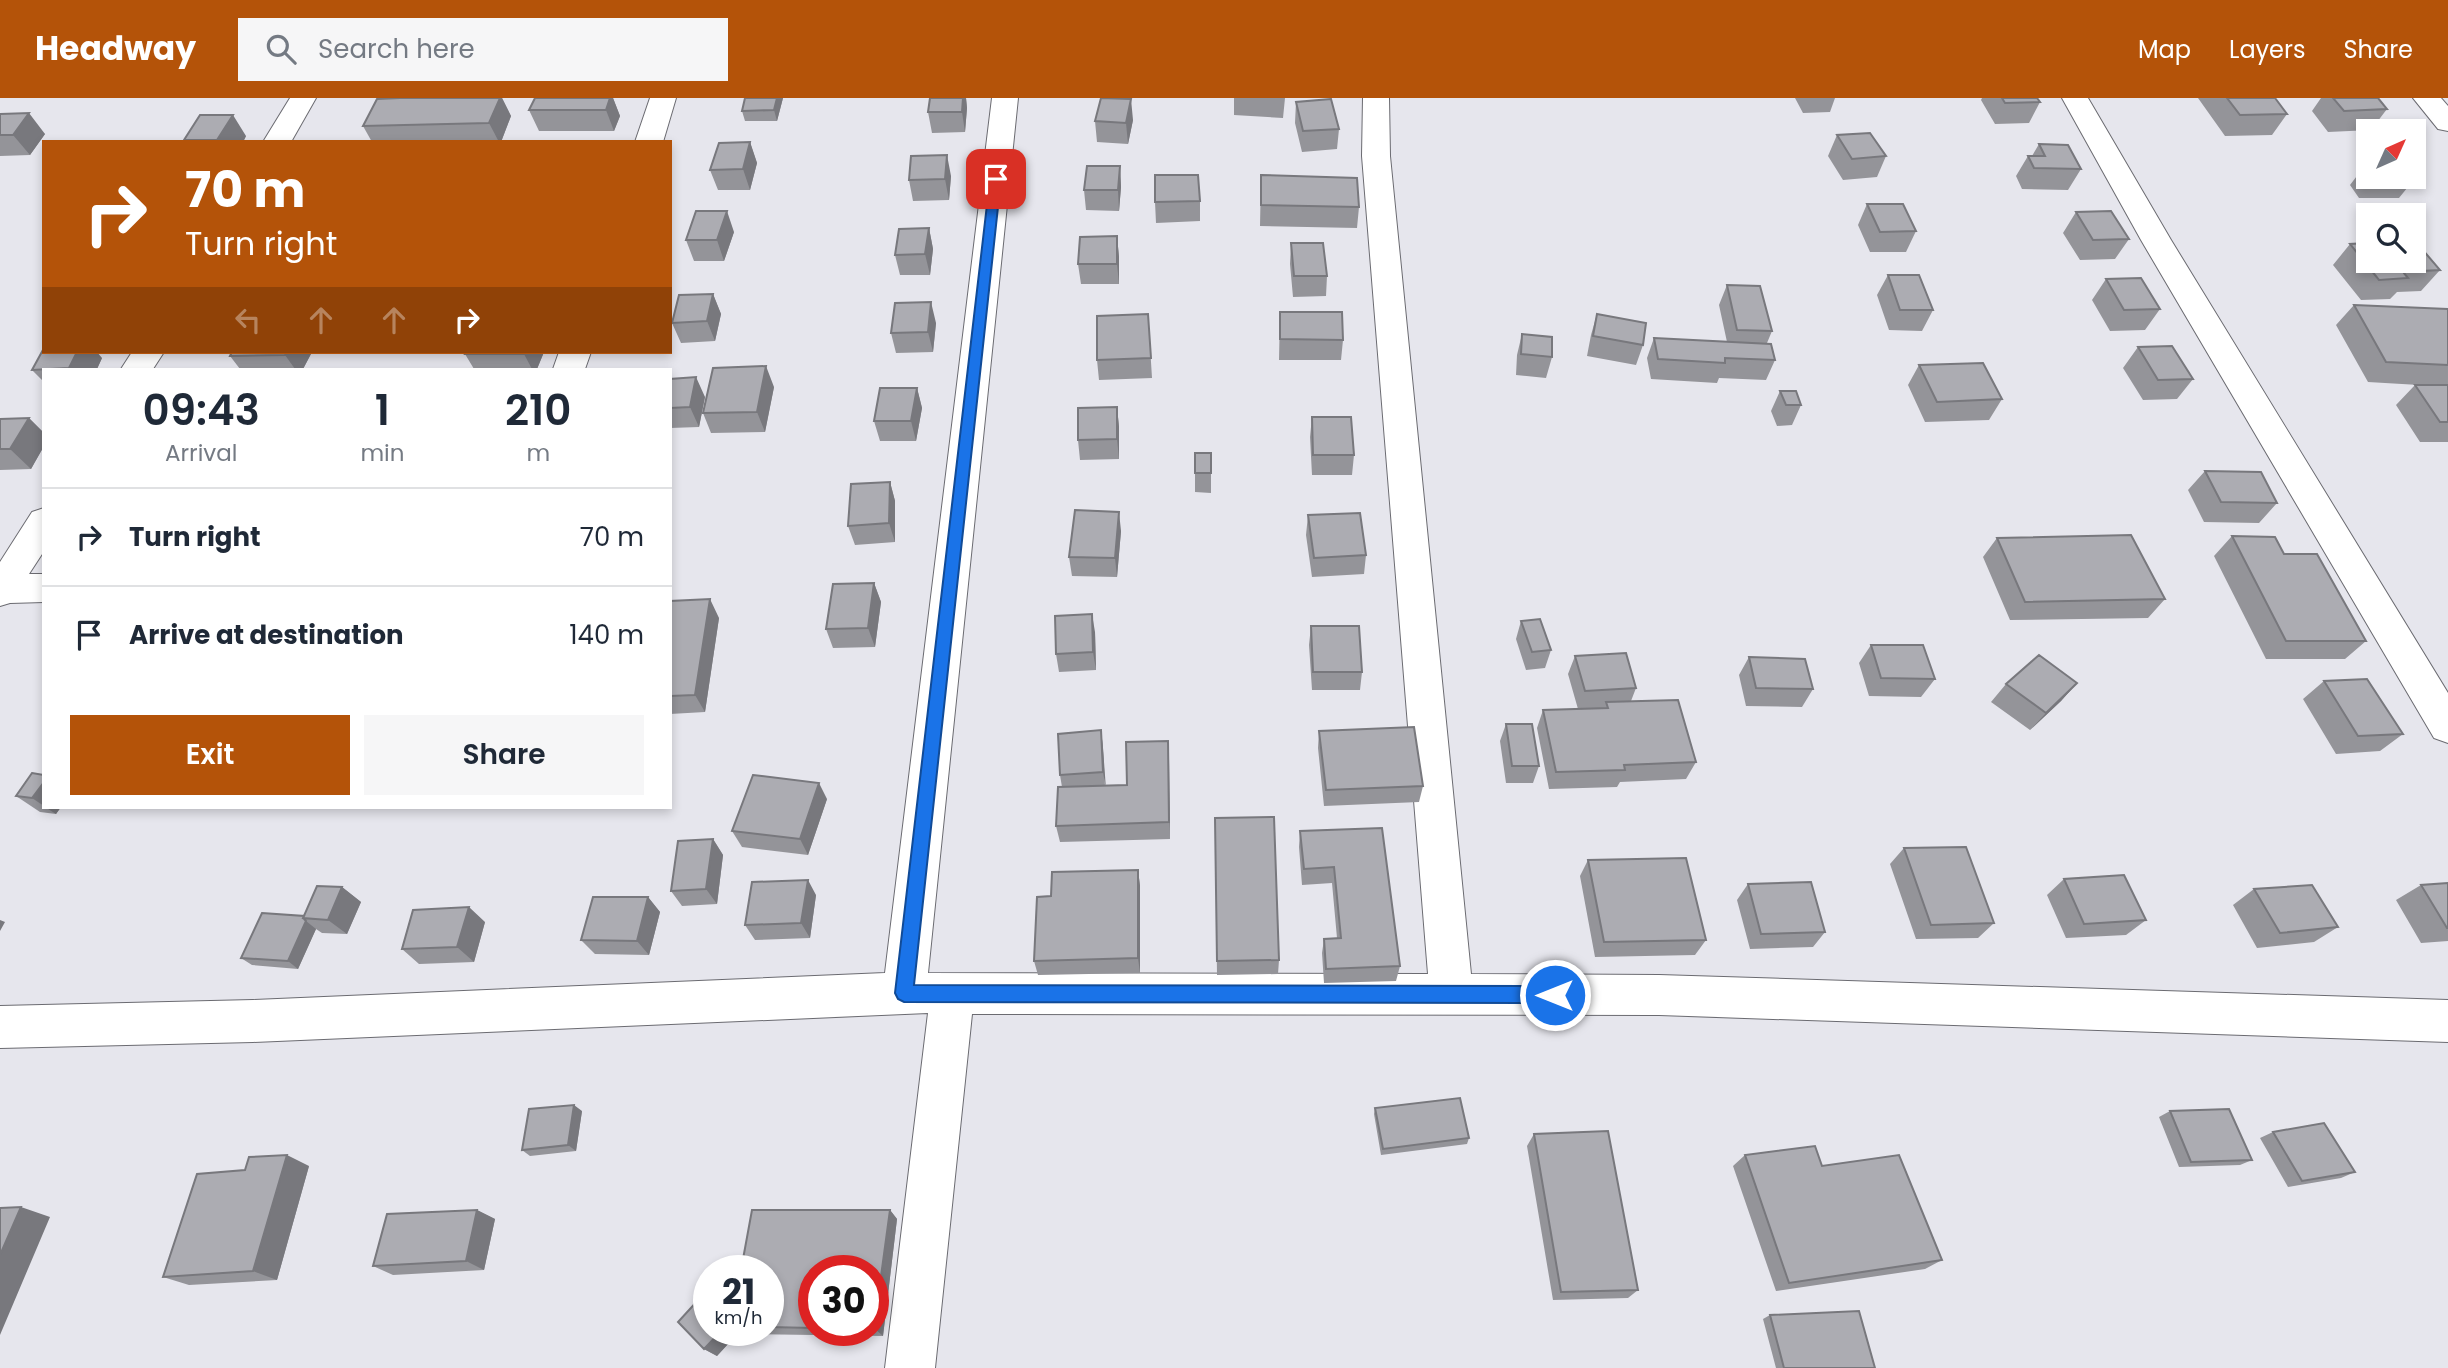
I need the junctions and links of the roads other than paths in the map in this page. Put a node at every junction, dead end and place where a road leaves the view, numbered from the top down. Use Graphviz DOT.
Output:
graph roads {
  1 [pos="303,98"];
  2 [pos="663,98"];
  3 [pos="1005,98"];
  4 [pos="1376,98"];
  5 [pos="2075,98"];
  6 [pos="2426,98"];
  7 [pos="2448,123"];
  8 [pos="277,140"];
  9 [pos="650,140"];
  10 [pos="42,524"];
  11 [pos="42,588"];
  12 [pos="1,591"];
  13 [pos="2448,727"];
  14 [pos="904,993"];
  15 [pos="952,993"];
  16 [pos="1451,995"];
  17 [pos="2448,1021"];
  18 [pos="0,1027"];
  19 [pos="910,1368"];
  1 -- 8 [label="street"];
  2 -- 9 [label="street"];
  3 -- 14 [label="street"];
  4 -- 16 [label="street"];
  5 -- 13 [label="street"];
  6 -- 7 [label="street"];
  10 -- 12 [label="street"];
  11 -- 12 [label="street"];
  14 -- 15 [label="street"];
  14 -- 18 [label="street"];
  15 -- 16 [label="street"];
  15 -- 19 [label="street"];
  16 -- 17 [label="street"];
}
